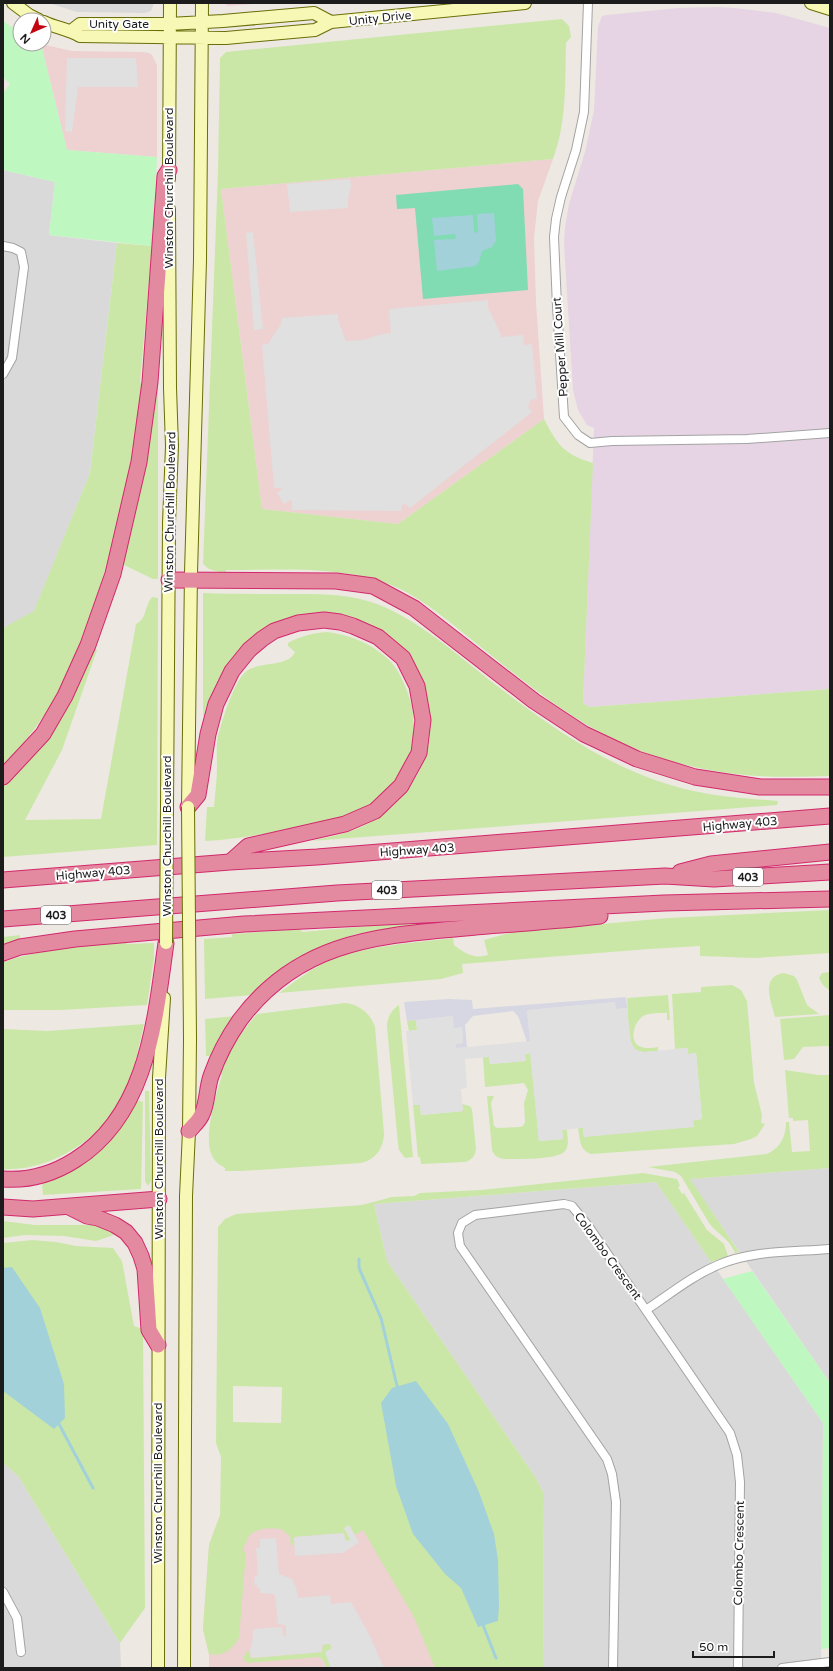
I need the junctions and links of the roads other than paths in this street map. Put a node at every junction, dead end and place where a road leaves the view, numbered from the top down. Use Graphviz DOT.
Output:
graph roads {
  1 [pos="13,3"];
  2 [pos="170,3"];
  3 [pos="202,3"];
  4 [pos="525,3"];
  5 [pos="588,3"];
  6 [pos="811,3"];
  7 [pos="830,9"];
  8 [pos="27,12"];
  9 [pos="202,22"];
  10 [pos="331,22"];
  11 [pos="170,24"];
  12 [pos="52,25"];
  13 [pos="71,31"];
  14 [pos="169,37"];
  15 [pos="202,38"];
  16 [pos="169,170"];
  17 [pos="3,246"];
  18 [pos="3,374"];
  19 [pos="830,433"];
  20 [pos="169,580"];
  21 [pos="190,580"];
  22 [pos="3,777"];
  23 [pos="830,787"];
  24 [pos="188,807"];
  25 [pos="830,816"];
  26 [pos="830,852"];
  27 [pos="230,862"];
  28 [pos="830,872"];
  29 [pos="665,876"];
  30 [pos="3,880"];
  31 [pos="830,899"];
  32 [pos="664,903"];
  33 [pos="3,919"];
  34 [pos="166,943"];
  35 [pos="3,953"];
  36 [pos="155,1046"];
  37 [pos="189,1131"];
  38 [pos="3,1179"];
  39 [pos="159,1199"];
  40 [pos="3,1207"];
  41 [pos="69,1207"];
  42 [pos="830,1249"];
  43 [pos="646,1310"];
  44 [pos="158,1345"];
  45 [pos="3,1592"];
  46 [pos="21,1652"];
  47 [pos="830,1662"];
  48 [pos="158,1668"];
  49 [pos="184,1668"];
  50 [pos="613,1668"];
  51 [pos="738,1668"];
  52 [pos="782,1668"];
  1 -- 8 [label="main road"];
  2 -- 11 [label="main road, Winston Churchill Boulevard"];
  3 -- 9 [label="main road, Winston Churchill Boulevard"];
  4 -- 10 [label="main road, Unity Drive"];
  5 -- 19 [label="street, Pepper Mill Court"];
  6 -- 7 [label="main road"];
  9 -- 10 [label="main road, Unity Drive"];
  9 -- 11 [label="main road, Unity Drive"];
  9 -- 15 [label="main road, Winston Churchill Boulevard"];
  10 -- 15 [label="main road, Unity Drive"];
  11 -- 13 [label="main road, Unity Gate"];
  11 -- 14 [label="main road, Winston Churchill Boulevard"];
  12 -- 13 [label="main road, Unity Gate"];
  13 -- 14 [label="main road, Unity Gate"];
  14 -- 15 [label="main road, Unity Drive"];
  14 -- 16 [label="main road, Winston Churchill Boulevard"];
  15 -- 21 [label="main road, Winston Churchill Boulevard"];
  16 -- 20 [label="main road, Winston Churchill Boulevard"];
  16 -- 22 [label="highway"];
  17 -- 18 [label="street"];
  20 -- 21 [label="highway"];
  20 -- 34 [label="main road, Winston Churchill Boulevard, bridge"];
  21 -- 23 [label="highway"];
  21 -- 24 [label="main road, Winston Churchill Boulevard"];
  24 -- 27 [label="highway"];
  24 -- 37 [label="main road, Winston Churchill Boulevard, bridge"];
  25 -- 27 [label="highway, Highway 403"];
  26 -- 29 [label="highway"];
  27 -- 30 [label="highway, Highway 403"];
  28 -- 29 [label="highway, 403"];
  29 -- 33 [label="highway, 403"];
  31 -- 32 [label="highway"];
  32 -- 35 [label="highway"];
  32 -- 37 [label="highway"];
  34 -- 36 [label="highway"];
  36 -- 38 [label="highway"];
  36 -- 39 [label="main road, Winston Churchill Boulevard"];
  37 -- 49 [label="main road, Winston Churchill Boulevard"];
  39 -- 41 [label="highway"];
  39 -- 44 [label="main road, Winston Churchill Boulevard"];
  40 -- 41 [label="highway"];
  41 -- 44 [label="highway"];
  42 -- 43 [label="street"];
  43 -- 50 [label="street, Colombo Crescent"];
  43 -- 51 [label="street, Colombo Crescent"];
  44 -- 48 [label="main road, Winston Churchill Boulevard"];
  45 -- 46 [label="street"];
  47 -- 52 [label="street"];
}
